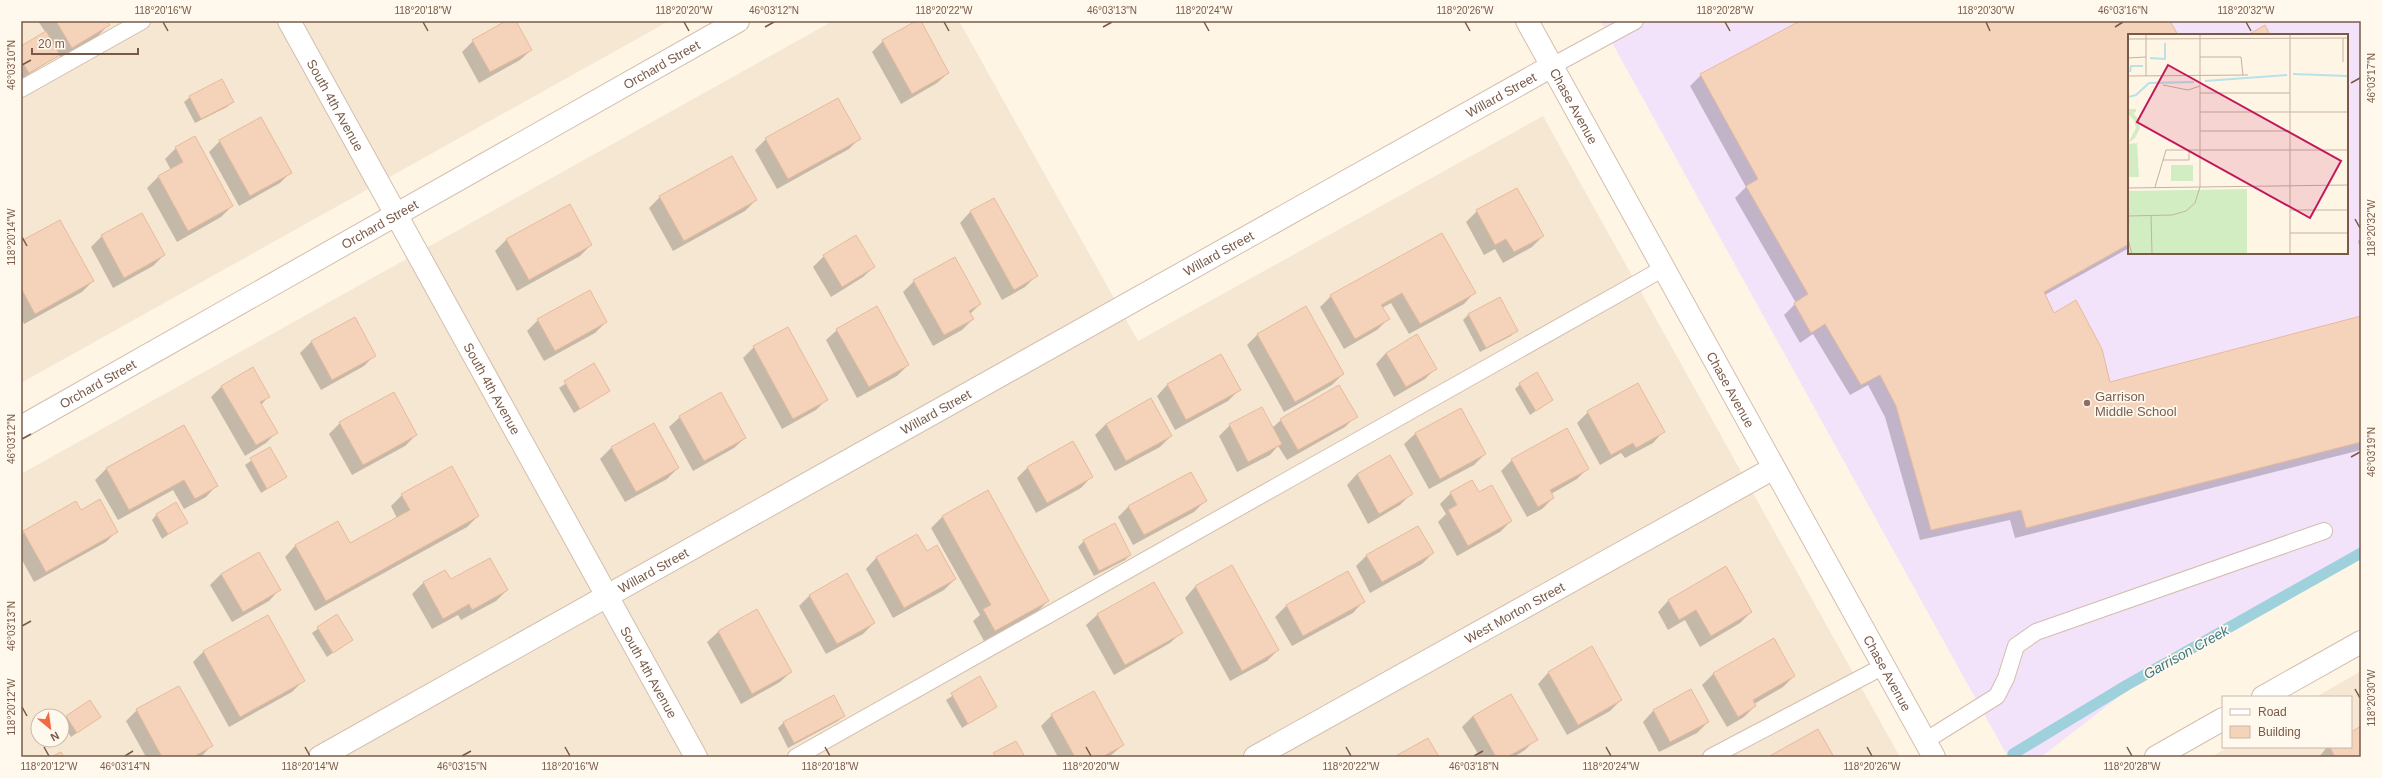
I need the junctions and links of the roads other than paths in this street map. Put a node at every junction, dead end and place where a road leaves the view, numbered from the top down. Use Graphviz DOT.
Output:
graph roads {
  1 [pos="142,21"];
  2 [pos="289,21"];
  3 [pos="738,21"];
  4 [pos="1527,21"];
  5 [pos="1635,21"];
  6 [pos="1552,66"];
  7 [pos="21,89"];
  8 [pos="396,215"];
  9 [pos="1664,268"];
  10 [pos="21,428"];
  11 [pos="1774,468"];
  12 [pos="2324,531"];
  13 [pos="607,596"];
  14 [pos="2361,642"];
  15 [pos="1884,666"];
  16 [pos="2265,696"];
  17 [pos="2222,720"];
  18 [pos="1930,749"];
  19 [pos="320,757"];
  20 [pos="696,757"];
  21 [pos="796,757"];
  22 [pos="1255,757"];
  23 [pos="1711,757"];
  24 [pos="2156,757"];
  1 -- 7 [label="lane"];
  2 -- 8 [label="street, South 4th Avenue"];
  3 -- 8 [label="street, Orchard Street"];
  4 -- 6 [label="street, Chase Avenue"];
  5 -- 6 [label="lane"];
  6 -- 9 [label="street, Chase Avenue"];
  6 -- 13 [label="street, Willard Street"];
  8 -- 10 [label="street, Orchard Street"];
  8 -- 13 [label="street, South 4th Avenue"];
  9 -- 11 [label="street, Chase Avenue"];
  9 -- 21 [label="lane"];
  11 -- 15 [label="street, Chase Avenue"];
  11 -- 22 [label="street, West Morton Street"];
  12 -- 18 [label="lane"];
  13 -- 19 [label="street, Willard Street"];
  13 -- 20 [label="street, South 4th Avenue"];
  14 -- 16 [label="street"];
  15 -- 18 [label="street, Chase Avenue"];
  15 -- 23 [label="lane"];
  17 -- 24 [label="street"];
}
